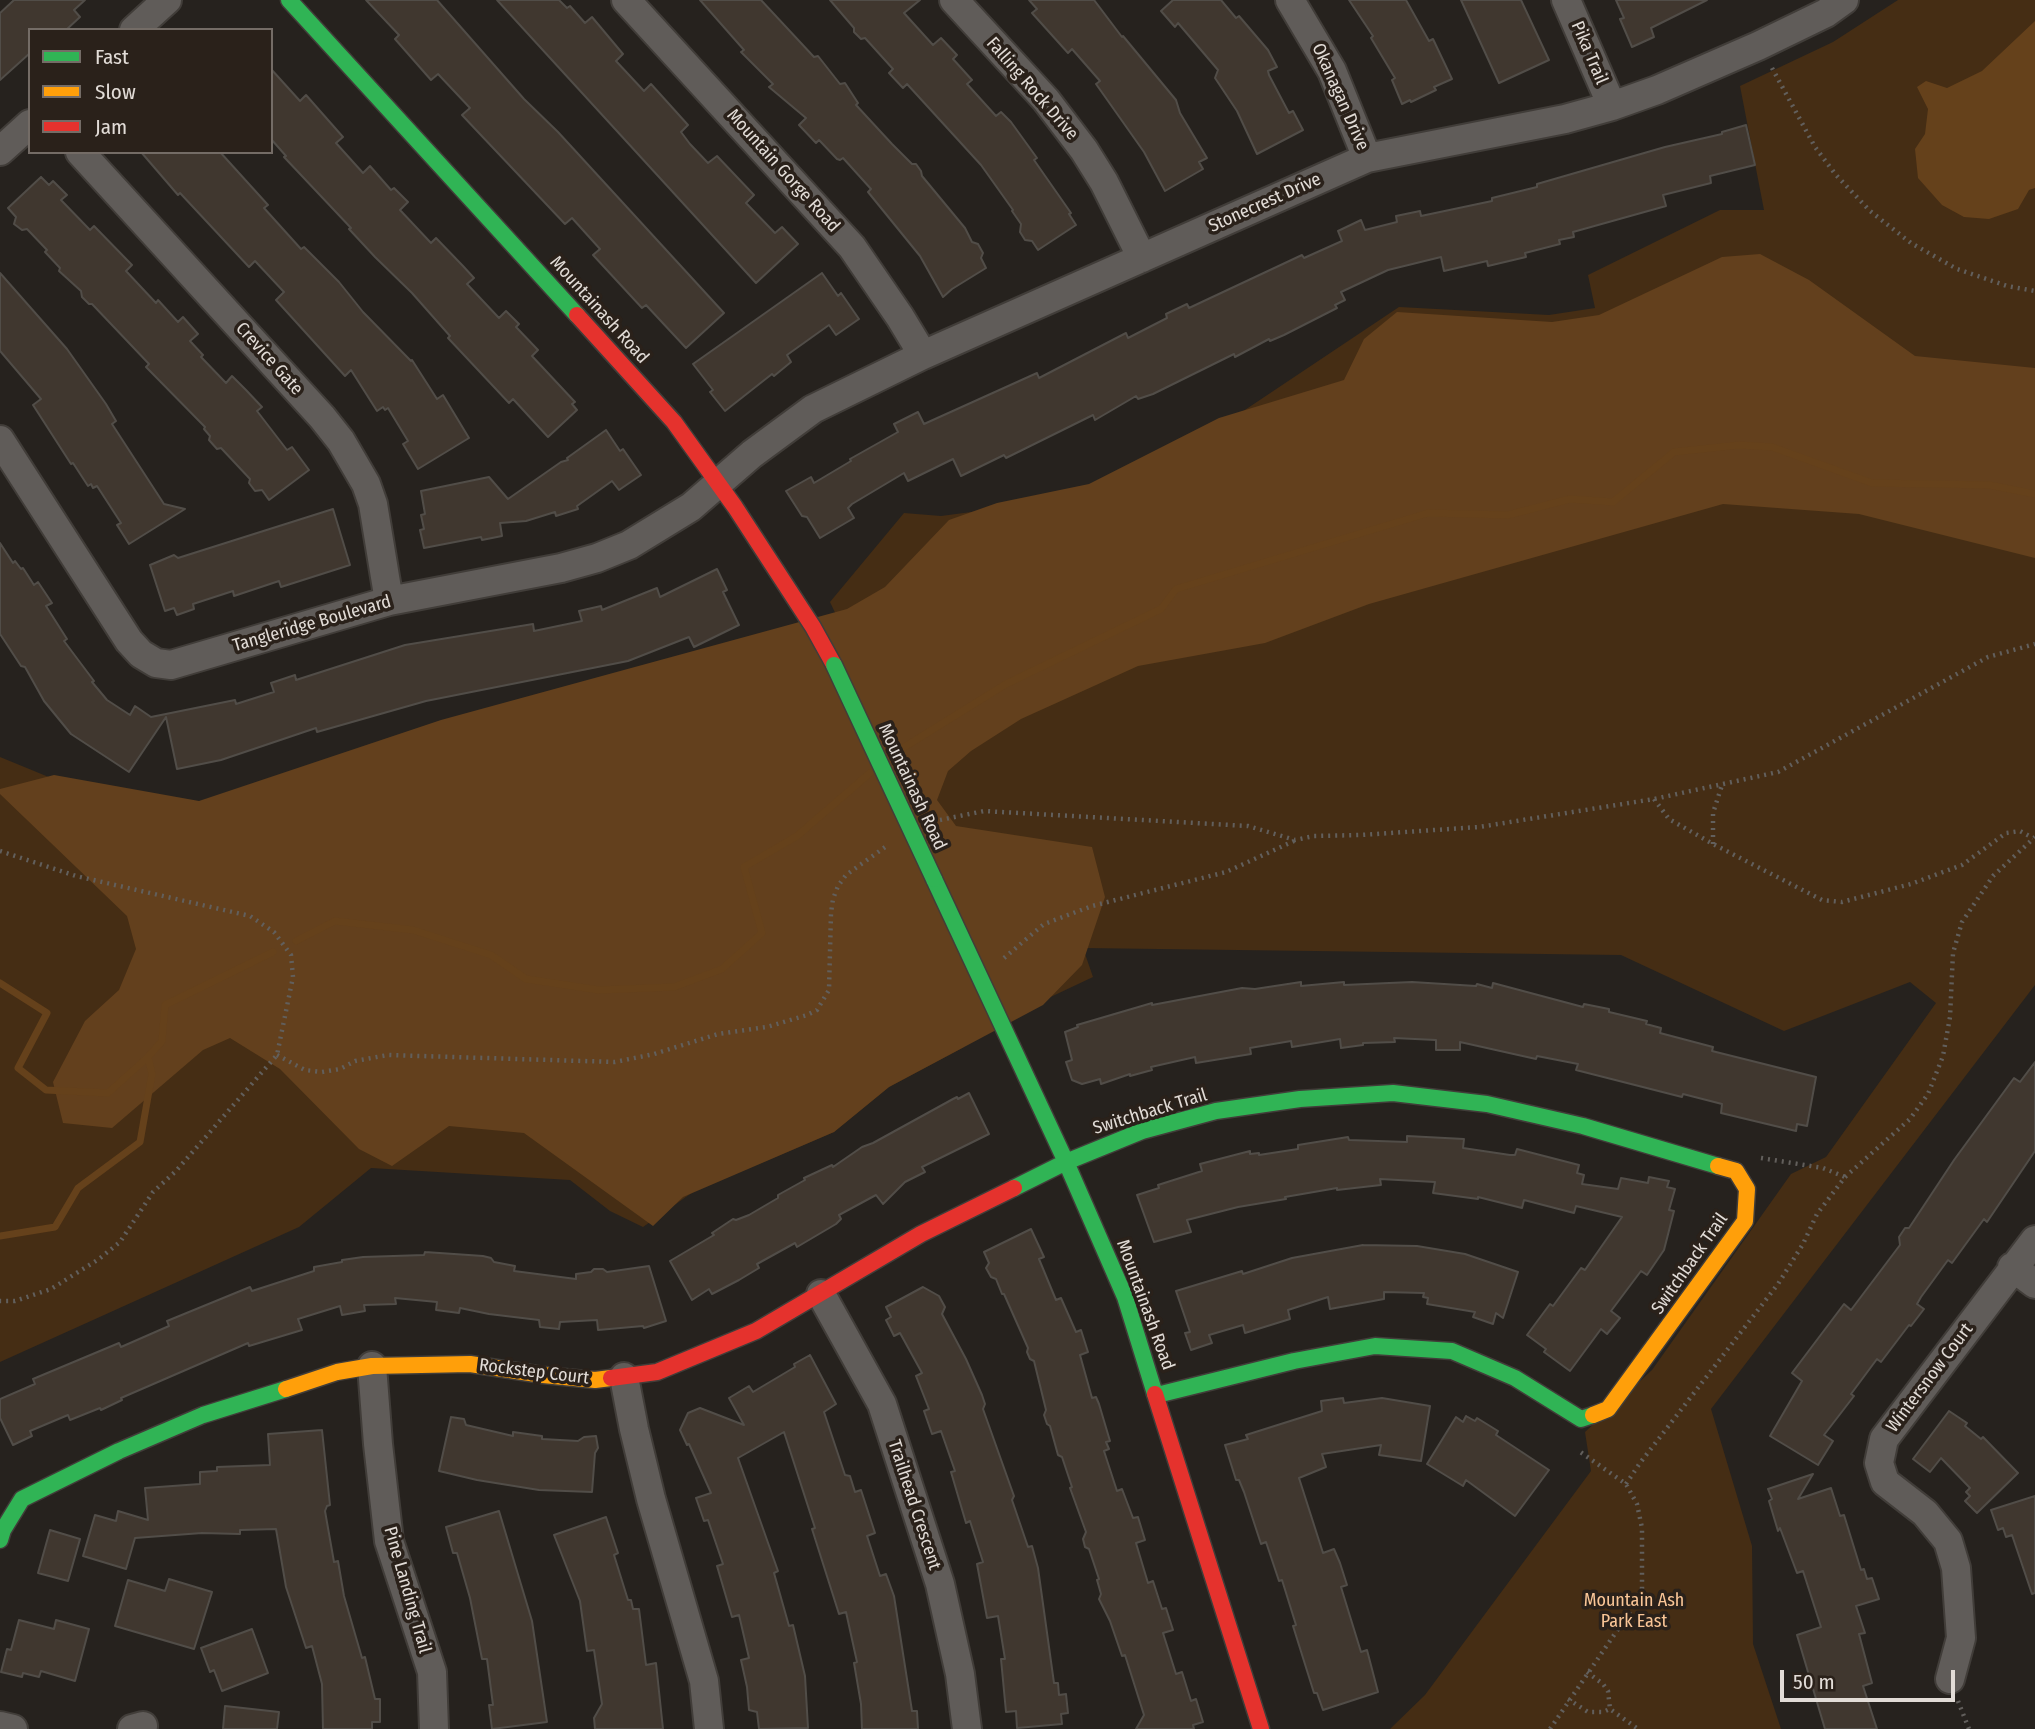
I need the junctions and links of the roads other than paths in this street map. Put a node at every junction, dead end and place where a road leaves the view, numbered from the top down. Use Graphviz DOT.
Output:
graph roads {
  1 [pos="167,0"];
  2 [pos="289,0"];
  3 [pos="625,0"];
  4 [pos="954,0"];
  5 [pos="1290,0"];
  6 [pos="1566,0"];
  7 [pos="1844,0"];
  8 [pos="136,28"];
  9 [pos="1612,106"];
  10 [pos="28,126"];
  11 [pos="0,151"];
  12 [pos="82,154"];
  13 [pos="1367,158"];
  14 [pos="1142,258"];
  15 [pos="923,355"];
  16 [pos="0,440"];
  17 [pos="719,483"];
  18 [pos="389,601"];
  19 [pos="1066,1162"];
  20 [pos="2035,1240"];
  21 [pos="2012,1268"];
  22 [pos="2035,1284"];
  23 [pos="821,1294"];
  24 [pos="373,1366"];
  25 [pos="624,1377"];
  26 [pos="1157,1395"];
  27 [pos="0,1540"];
  28 [pos="1950,1679"];
  29 [pos="0,1726"];
  30 [pos="13,1729"];
  31 [pos="434,1729"];
  32 [pos="709,1729"];
  33 [pos="967,1729"];
  34 [pos="1261,1729"];
  1 -- 8 [label="street"];
  2 -- 17 [label="street, Mountainash Road"];
  3 -- 15 [label="street, Mountain Gorge Road"];
  4 -- 14 [label="street, Falling Rock Drive"];
  5 -- 13 [label="street, Okanagan Drive"];
  6 -- 9 [label="street, Pika Trail"];
  7 -- 9 [label="street, Stonecrest Drive"];
  9 -- 13 [label="street, Stonecrest Drive"];
  10 -- 11 [label="street"];
  12 -- 18 [label="street, Crevice Gate"];
  13 -- 14 [label="street, Stonecrest Drive"];
  14 -- 15 [label="street, Stonecrest Drive"];
  15 -- 17 [label="street, Stonecrest Drive"];
  16 -- 18 [label="street, Tangleridge Boulevard"];
  17 -- 18 [label="street, Tangleridge Boulevard"];
  17 -- 19 [label="street, Mountainash Road, bridge"];
  19 -- 23 [label="street, Rockstep Court"];
  19 -- 26 [label="street, Mountainash Road"];
  19 -- 26 [label="street, Switchback Trail"];
  20 -- 21 [label="street, Wintersnow Court"];
  21 -- 22 [label="street"];
  21 -- 28 [label="street, Wintersnow Court"];
  23 -- 25 [label="street, Rockstep Court"];
  23 -- 33 [label="street, Trailhead Crescent"];
  24 -- 25 [label="street, Rockstep Court"];
  24 -- 27 [label="street, Rockstep Court"];
  24 -- 31 [label="street, Pine Landing Trail"];
  25 -- 32 [label="street"];
  26 -- 34 [label="street, Mountainash Road"];
  29 -- 30 [label="street"];
}
